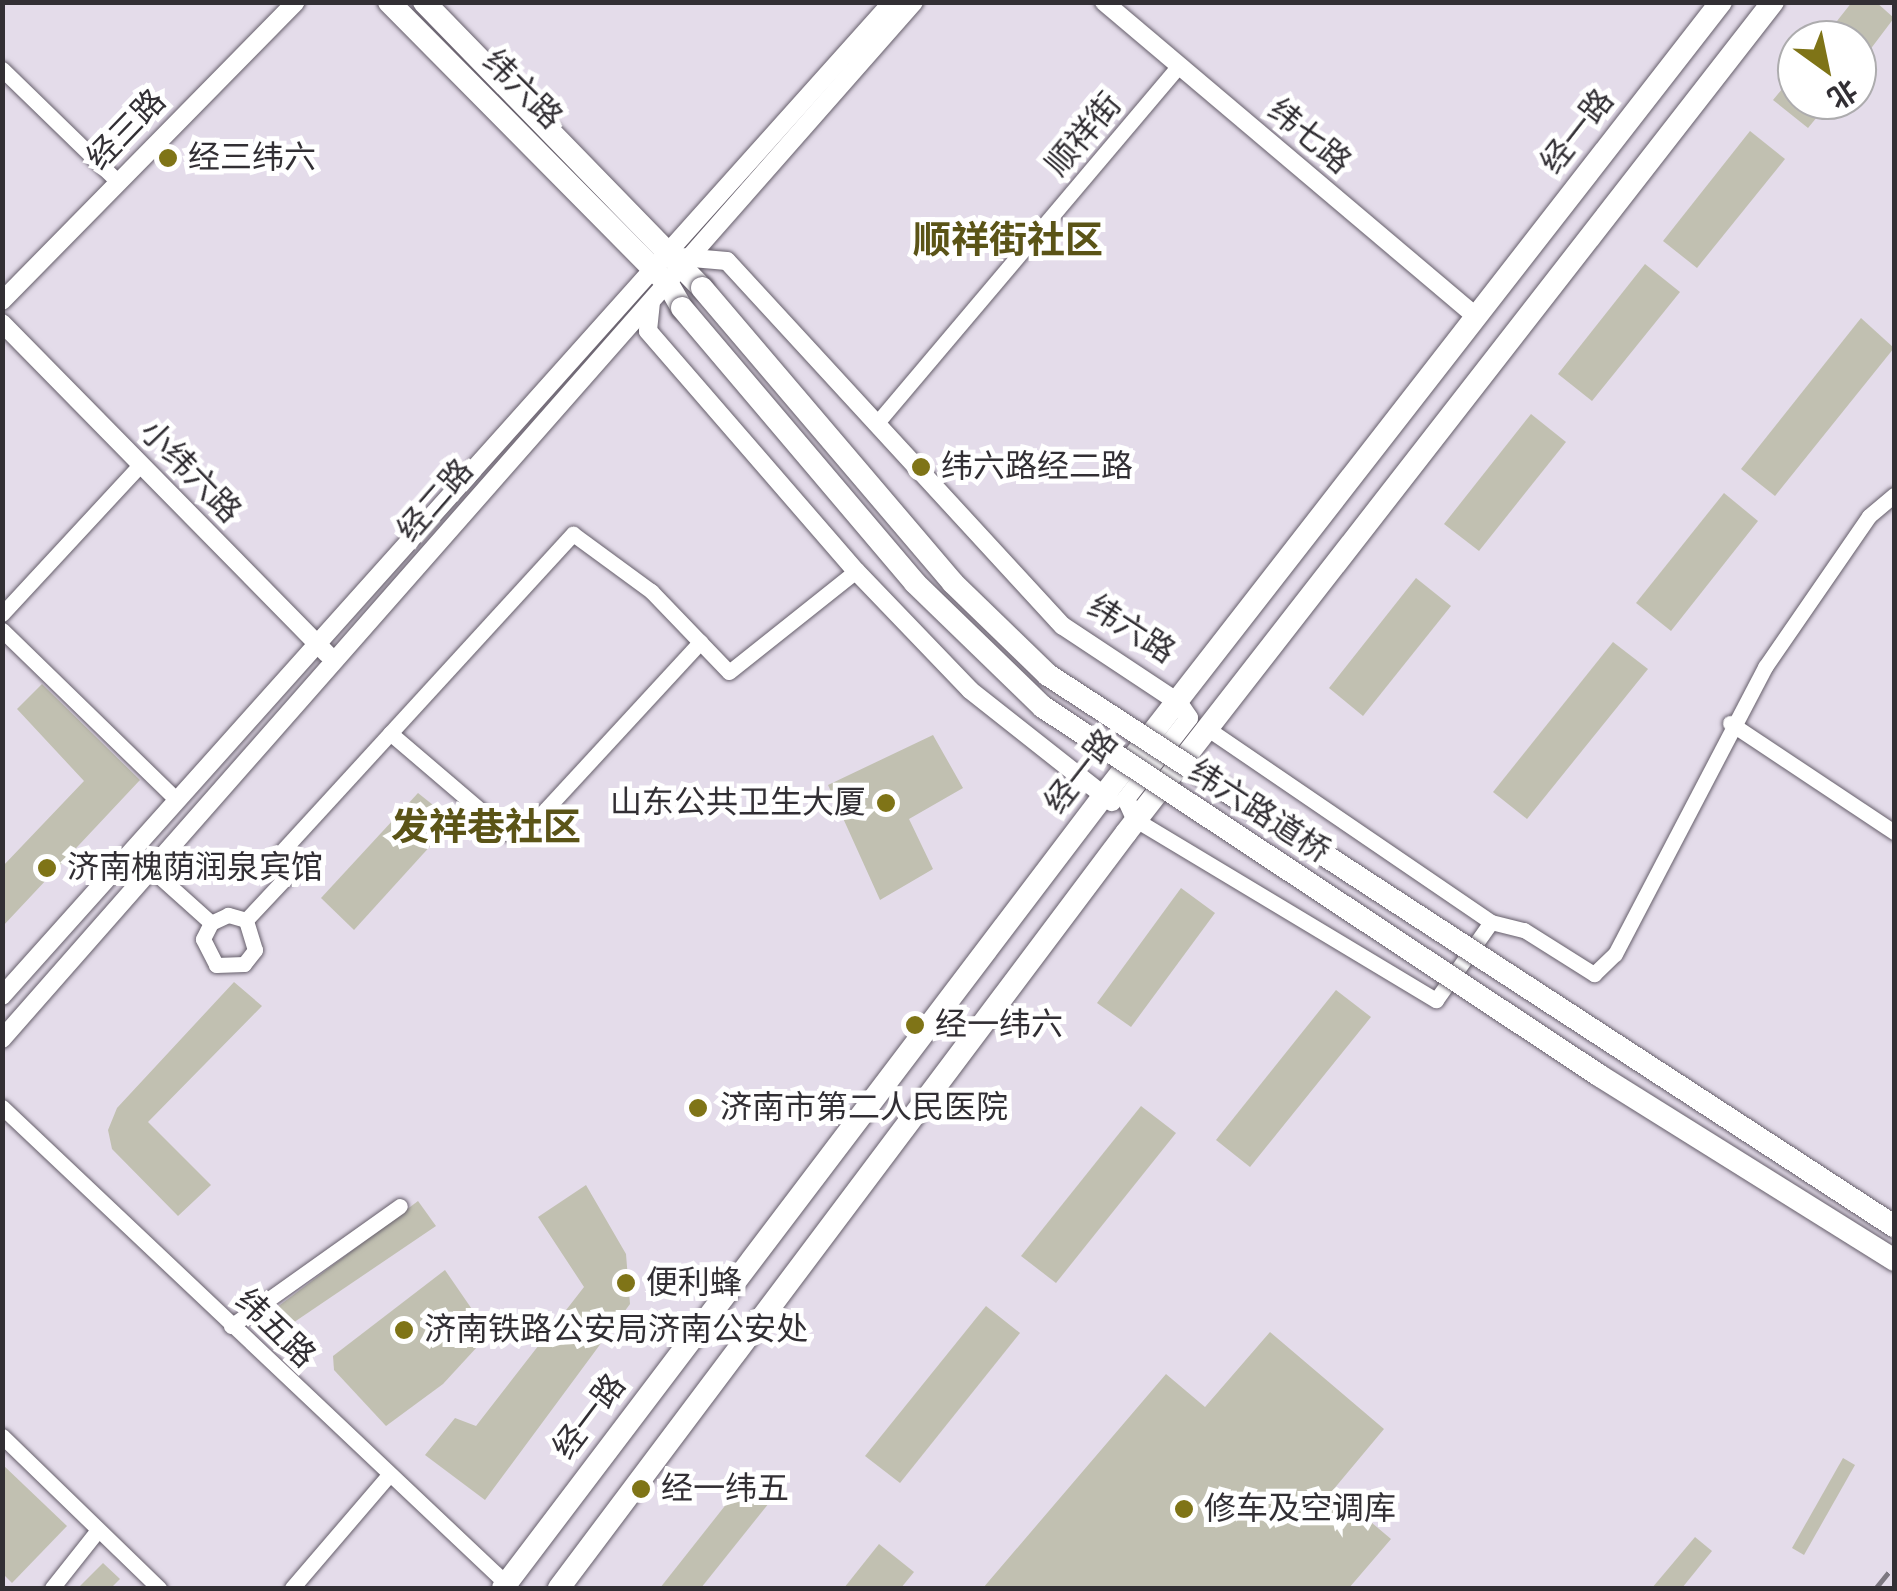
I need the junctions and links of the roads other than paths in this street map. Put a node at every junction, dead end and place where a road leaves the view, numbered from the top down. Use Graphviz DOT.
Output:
graph roads {
  1 [pos="296,2"];
  2 [pos="390,2"];
  3 [pos="424,2"];
  4 [pos="892,2"];
  5 [pos="914,2"];
  6 [pos="1104,2"];
  7 [pos="1721,2"];
  8 [pos="1773,2"];
  9 [pos="1179,66"];
  10 [pos="2,70"];
  11 [pos="118,182"];
  12 [pos="656,258"];
  13 [pos="679,271"];
  14 [pos="702,288"];
  15 [pos="651,301"];
  16 [pos="2,302"];
  17 [pos="682,308"];
  18 [pos="1475,316"];
  19 [pos="2,323"];
  20 [pos="876,424"];
  21 [pos="141,464"];
  22 [pos="1894,495"];
  23 [pos="856,570"];
  24 [pos="2,614"];
  25 [pos="2,630"];
  26 [pos="700,642"];
  27 [pos="318,646"];
  28 [pos="335,661"];
  29 [pos="1178,702"];
  30 [pos="1730,723"];
  31 [pos="1208,729"];
  32 [pos="390,733"];
  33 [pos="1104,796"];
  34 [pos="178,800"];
  35 [pos="1136,820"];
  36 [pos="1894,832"];
  37 [pos="132,852"];
  38 [pos="152,870"];
  39 [pos="246,920"];
  40 [pos="1491,922"];
  41 [pos="211,923"];
  42 [pos="2,996"];
  43 [pos="2,1039"];
  44 [pos="2,1107"];
  45 [pos="400,1206"];
  46 [pos="1894,1226"];
  47 [pos="1894,1260"];
  48 [pos="232,1326"];
  49 [pos="2,1436"];
  50 [pos="389,1475"];
  51 [pos="98,1530"];
  52 [pos="506,1587"];
  53 [pos="52,1588"];
  54 [pos="159,1588"];
  55 [pos="292,1588"];
  56 [pos="559,1588"];
  1 -- 11 [label="street, 经三路"];
  2 -- 12 [label="main road, 纬六路"];
  3 -- 12 [label="main road, 纬六路"];
  4 -- 12 [label="street, 经二路"];
  5 -- 13 [label="street, 经二路"];
  6 -- 9 [label="street, 纬七路"];
  7 -- 18 [label="main road, 经一路"];
  8 -- 31 [label="main road"];
  9 -- 18 [label="street, 纬七路"];
  9 -- 20 [label="street, 顺祥街"];
  10 -- 11 [label="street"];
  11 -- 16 [label="street, 经三路"];
  12 -- 13 [label="main road, 纬六路"];
  12 -- 15 [label="street"];
  12 -- 27 [label="street, 经二路"];
  13 -- 14 [label="main road, 纬六路"];
  13 -- 15 [label="street, 经二路"];
  13 -- 17 [label="main road, 纬六路"];
  13 -- 20 [label="street, 纬六路"];
  14 -- 46 [label="main road, 纬六路道桥, bridge"];
  15 -- 23 [label="street"];
  15 -- 28 [label="street, 经二路"];
  17 -- 47 [label="main road, 纬六路道桥, bridge"];
  18 -- 29 [label="main road, 经一路"];
  19 -- 21 [label="street, 小纬六路"];
  20 -- 29 [label="street, 纬六路"];
  21 -- 24 [label="street"];
  21 -- 27 [label="street, 小纬六路"];
  22 -- 30 [label="street"];
  23 -- 26 [label="street"];
  23 -- 33 [label="street"];
  25 -- 34 [label="street"];
  26 -- 32 [label="street"];
  26 -- 32 [label="street"];
  27 -- 28 [label="street, 小纬六路"];
  27 -- 34 [label="street, 经二路"];
  28 -- 38 [label="street, 经二路"];
  29 -- 33 [label="main road, 经一路"];
  29 -- 35 [label="street, 纬六路"];
  30 -- 36 [label="street"];
  30 -- 40 [label="street"];
  31 -- 35 [label="main road"];
  31 -- 40 [label="street"];
  32 -- 39 [label="street"];
  33 -- 35 [label="street"];
  33 -- 52 [label="main road, 经一路"];
  34 -- 37 [label="street, 经二路"];
  35 -- 40 [label="street"];
  35 -- 56 [label="main road"];
  37 -- 38 [label="street"];
  37 -- 42 [label="street, 经二路"];
  38 -- 41 [label="street"];
  38 -- 43 [label="street, 经二路"];
  39 -- 41 [label="street"];
  39 -- 41 [label="street"];
  44 -- 48 [label="street, 纬五路"];
  45 -- 48 [label="street"];
  48 -- 50 [label="street, 纬五路"];
  49 -- 51 [label="street"];
  50 -- 52 [label="street, 纬五路"];
  50 -- 55 [label="street"];
  51 -- 53 [label="street"];
  51 -- 54 [label="street"];
}
